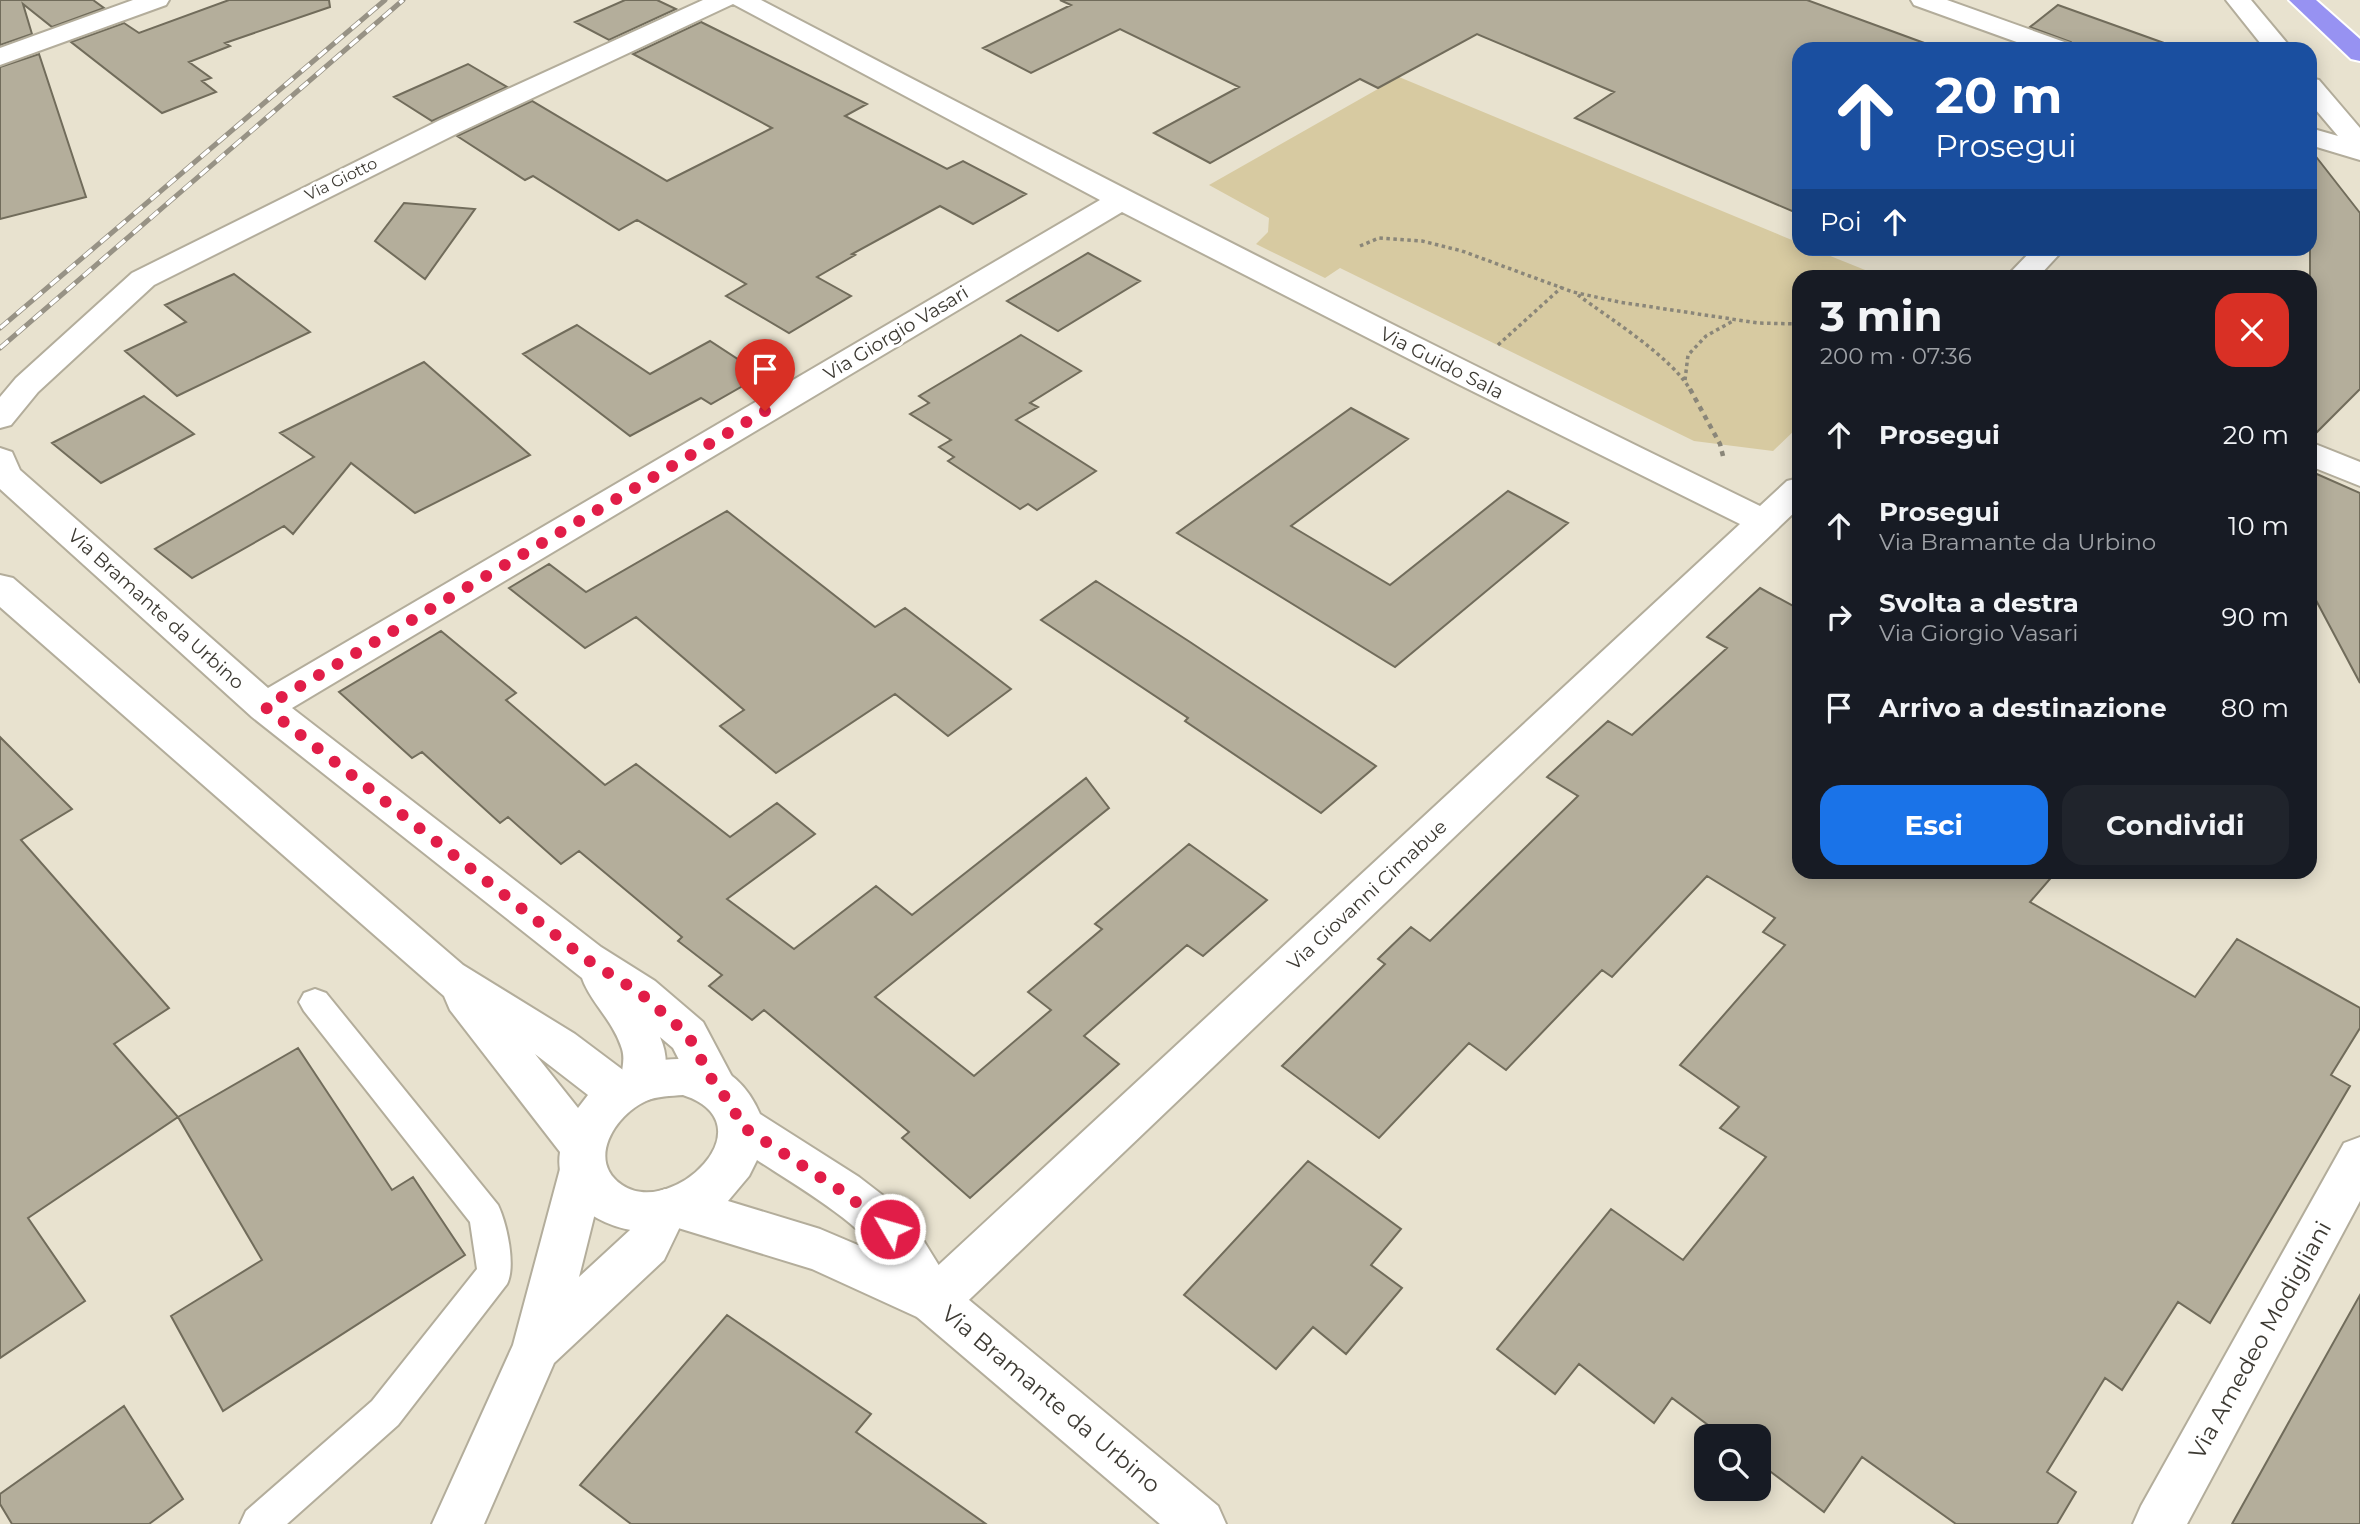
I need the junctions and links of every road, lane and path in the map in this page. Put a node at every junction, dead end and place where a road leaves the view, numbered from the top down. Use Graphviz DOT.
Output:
graph roads {
  1 [pos="157,0"];
  2 [pos="723,0"];
  3 [pos="742,0"];
  4 [pos="1923,0"];
  5 [pos="2238,0"];
  6 [pos="2301,0"];
  7 [pos="2319,0"];
  8 [pos="2040,42"];
  9 [pos="2273,42"];
  10 [pos="2360,51"];
  11 [pos="0,57"];
  12 [pos="2317,94"];
  13 [pos="2317,138"];
  14 [pos="2360,145"];
  15 [pos="2360,152"];
  16 [pos="1121,200"];
  17 [pos="1360,246"];
  18 [pos="2043,256"];
  19 [pos="2028,270"];
  20 [pos="1562,288"];
  21 [pos="1573,292"];
  22 [pos="1734,320"];
  23 [pos="1792,324"];
  24 [pos="1469,377"];
  25 [pos="1685,380"];
  26 [pos="0,418"];
  27 [pos="2317,456"];
  28 [pos="0,459"];
  29 [pos="2360,475"];
  30 [pos="1688,487"];
  31 [pos="1792,496"];
  32 [pos="1764,522"];
  33 [pos="0,587"];
  34 [pos="265,707"];
  35 [pos="586,959"];
  36 [pos="448,978"];
  37 [pos="315,1002"];
  38 [pos="716,1087"];
  39 [pos="631,1088"];
  40 [pos="740,1125"];
  41 [pos="2360,1157"];
  42 [pos="583,1158"];
  43 [pos="672,1209"];
  44 [pos="934,1301"];
  45 [pos="537,1347"];
  46 [pos="259,1524"];
  47 [pos="458,1524"];
  48 [pos="1200,1524"];
  49 [pos="2159,1524"];
  1 -- 11 [label="street"];
  2 -- 26 [label="street, Via Giotto"];
  3 -- 16 [label="street"];
  4 -- 8 [label="street"];
  5 -- 9 [label="street"];
  6 -- 10 [label="highway"];
  7 -- 10 [label="highway"];
  12 -- 14 [label="street"];
  13 -- 15 [label="street"];
  16 -- 24 [label="street, Via Guido Sala"];
  16 -- 34 [label="street, Via Giorgio Vasari"];
  17 -- 20 [label="path"];
  18 -- 19 [label="street"];
  20 -- 21 [label="path"];
  20 -- 24 [label="path"];
  21 -- 22 [label="path"];
  21 -- 25 [label="path"];
  22 -- 23 [label="path"];
  22 -- 25 [label="path"];
  24 -- 30 [label="street, Via Guido Sala"];
  25 -- 30 [label="path"];
  27 -- 29 [label="street"];
  28 -- 34 [label="street, Via Bramante da Urbino"];
  30 -- 32 [label="street, Via Guido Sala"];
  31 -- 32 [label="street, Via Giovanni Cimabue"];
  32 -- 44 [label="street, Via Giovanni Cimabue"];
  33 -- 36 [label="street"];
  34 -- 35 [label="street, Via Bramante da Urbino"];
  35 -- 38 [label="street, Via Bramante da Urbino"];
  35 -- 39 [label="street, Via Bramante da Urbino"];
  36 -- 39 [label="street"];
  36 -- 42 [label="street"];
  37 -- 46 [label="lane"];
  38 -- 39 [label="street"];
  38 -- 40 [label="street"];
  39 -- 42 [label="street"];
  40 -- 43 [label="street"];
  40 -- 44 [label="street, Via Bramante da Urbino"];
  41 -- 49 [label="street, Via Amedeo Modigliani"];
  42 -- 43 [label="street"];
  42 -- 45 [label="street"];
  43 -- 44 [label="street, Via Bramante da Urbino"];
  43 -- 45 [label="street"];
  44 -- 48 [label="street, Via Bramante da Urbino"];
  45 -- 47 [label="street"];
}
